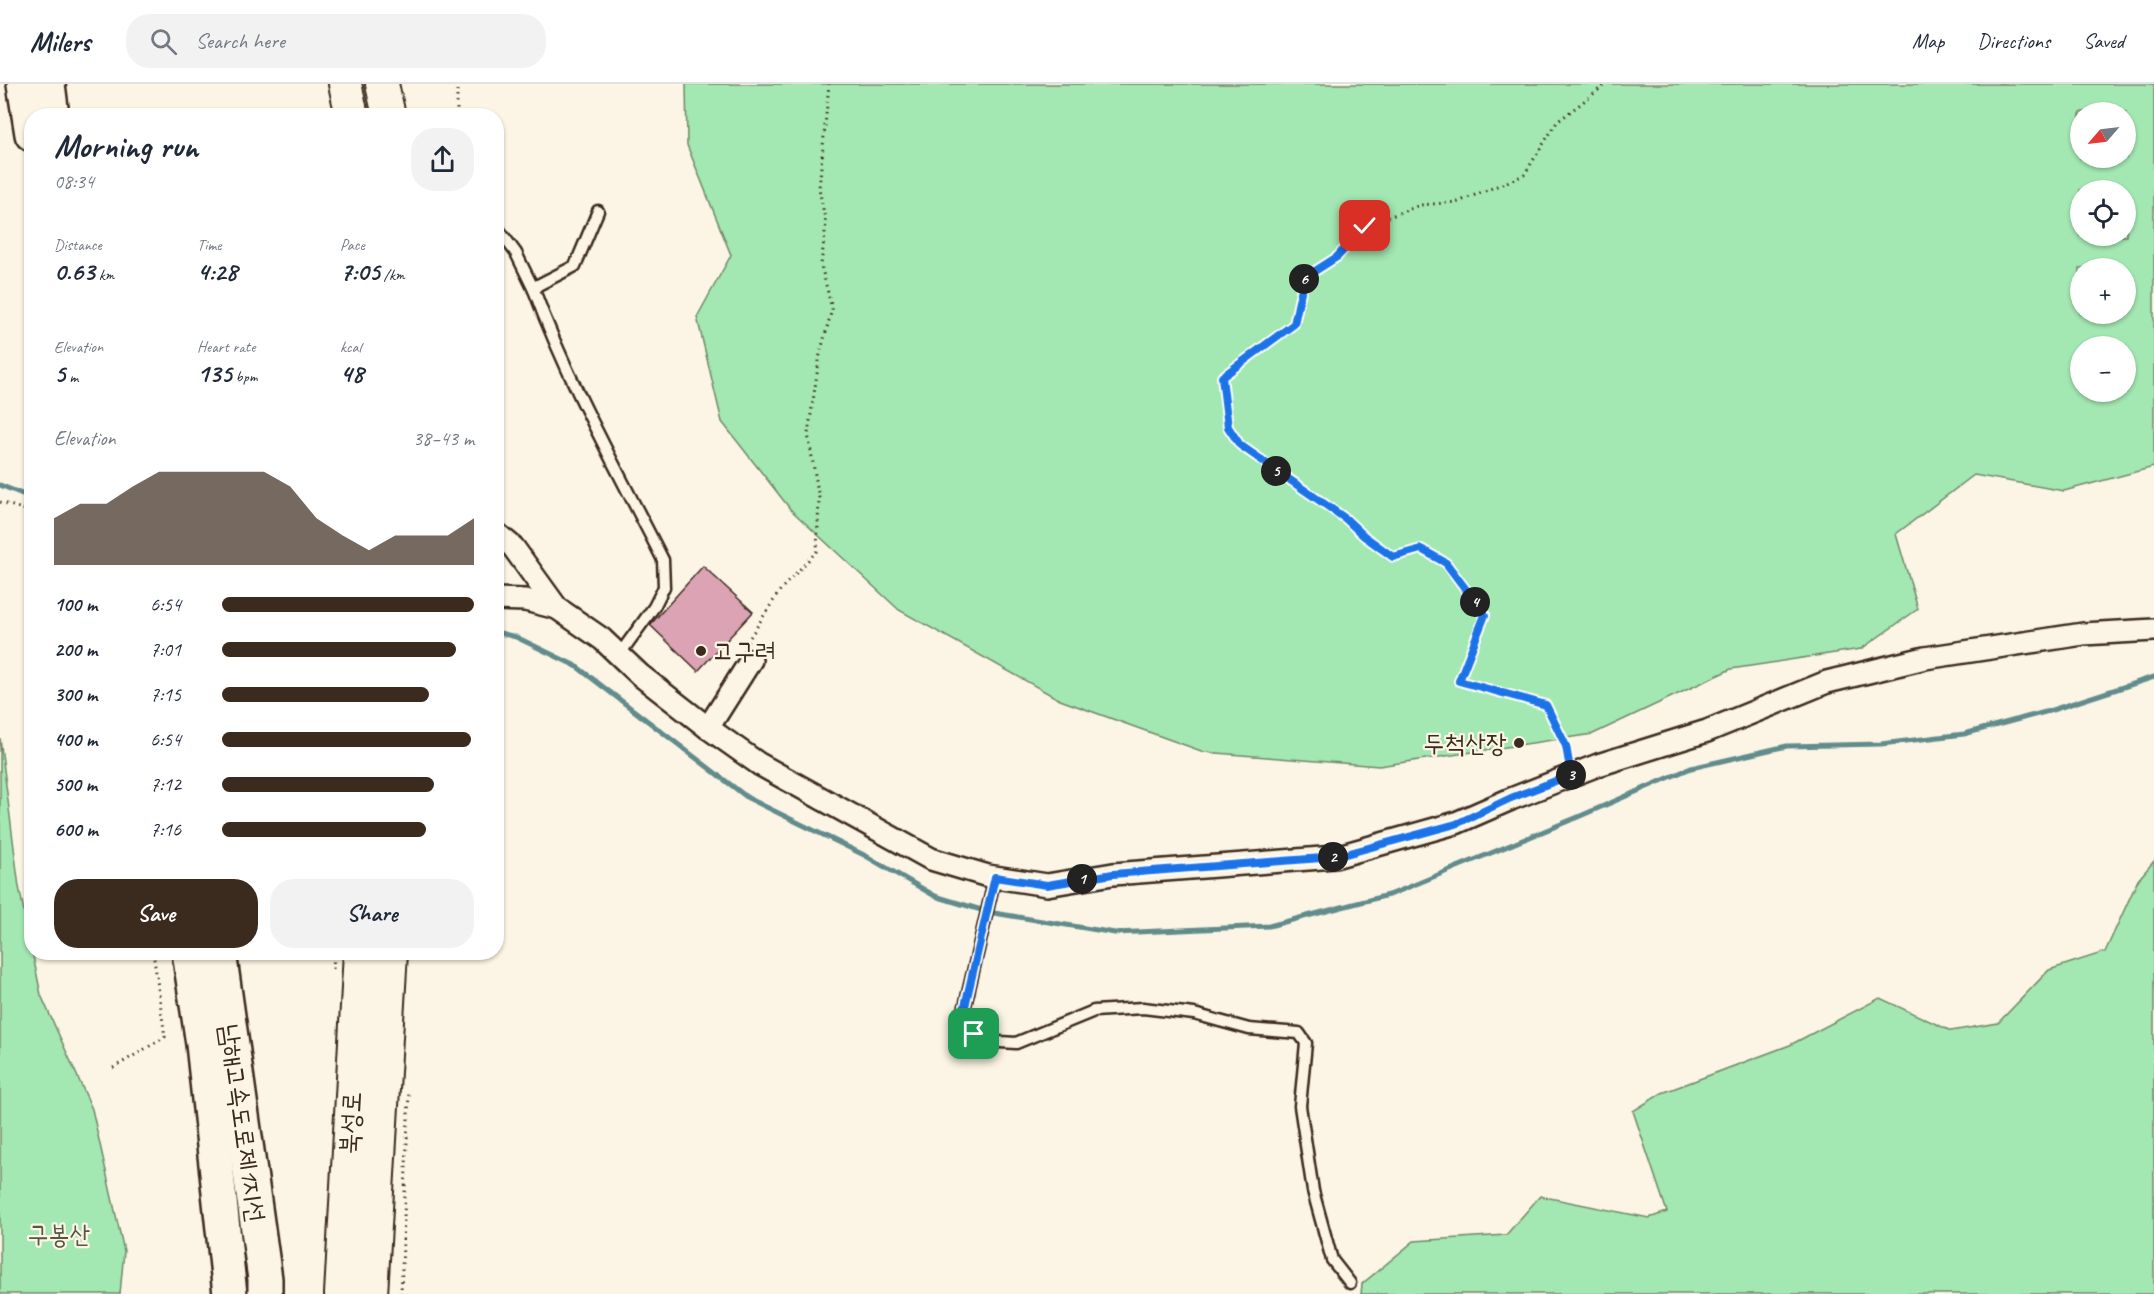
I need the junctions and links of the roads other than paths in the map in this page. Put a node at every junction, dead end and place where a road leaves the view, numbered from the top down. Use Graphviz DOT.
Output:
graph roads {
  1 [pos="24,84"];
  2 [pos="48,84"];
  3 [pos="345,84"];
  4 [pos="382,84"];
  5 [pos="28,108"];
  6 [pos="51,108"];
  7 [pos="350,108"];
  8 [pos="387,108"];
  9 [pos="598,211"];
  10 [pos="504,237"];
  11 [pos="534,290"];
  12 [pos="504,540"];
  13 [pos="504,599"];
  14 [pos="557,608"];
  15 [pos="2154,630"];
  16 [pos="619,655"];
  17 [pos="751,660"];
  18 [pos="708,728"];
  19 [pos="994,883"];
  20 [pos="190,960"];
  21 [pos="220,960"];
  22 [pos="360,960"];
  23 [pos="391,960"];
  24 [pos="1350,1283"];
  25 [pos="230,1294"];
  26 [pos="266,1294"];
  27 [pos="340,1294"];
  28 [pos="371,1294"];
  1 -- 5 [label="highway"];
  2 -- 6 [label="highway"];
  3 -- 7 [label="main road"];
  4 -- 8 [label="main road"];
  9 -- 11 [label="lane"];
  10 -- 11 [label="lane"];
  11 -- 16 [label="lane"];
  12 -- 14 [label="street"];
  13 -- 14 [label="street"];
  14 -- 16 [label="street"];
  15 -- 19 [label="street"];
  16 -- 18 [label="street"];
  17 -- 18 [label="street"];
  18 -- 19 [label="street"];
  19 -- 24 [label="lane"];
  20 -- 25 [label="highway, 남해고속도로제1지선"];
  21 -- 26 [label="highway, 남해고속도로제1지선"];
  22 -- 27 [label="main road, 북성로"];
  23 -- 28 [label="main road, 북성로"];
}
